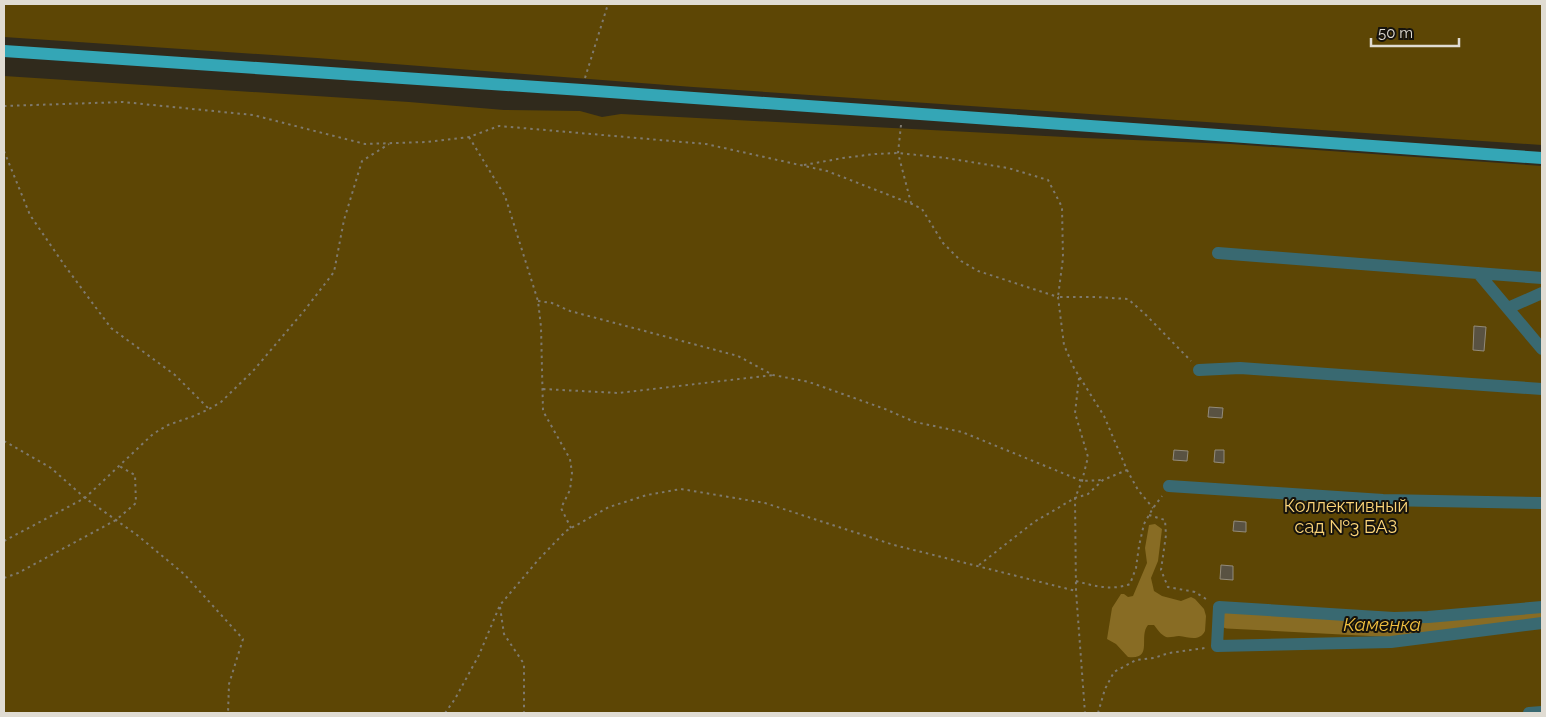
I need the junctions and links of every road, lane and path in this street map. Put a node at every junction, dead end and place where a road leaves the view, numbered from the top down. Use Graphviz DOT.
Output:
graph roads {
  1 [pos="608,4"];
  2 [pos="4,51"];
  3 [pos="582,90"];
  4 [pos="4,106"];
  5 [pos="902,113"];
  6 [pos="469,137"];
  7 [pos="391,143"];
  8 [pos="4,151"];
  9 [pos="898,153"];
  10 [pos="1542,158"];
  11 [pos="802,166"];
  12 [pos="912,204"];
  13 [pos="1218,252"];
  14 [pos="1478,273"];
  15 [pos="1542,278"];
  16 [pos="1542,293"];
  17 [pos="1058,298"];
  18 [pos="538,302"];
  19 [pos="1508,308"];
  20 [pos="1542,349"];
  21 [pos="1199,370"];
  22 [pos="773,374"];
  23 [pos="1079,376"];
  24 [pos="543,389"];
  25 [pos="1542,389"];
  26 [pos="208,410"];
  27 [pos="4,441"];
  28 [pos="119,466"];
  29 [pos="1126,470"];
  30 [pos="1103,480"];
  31 [pos="1082,481"];
  32 [pos="1169,486"];
  33 [pos="85,498"];
  34 [pos="1075,498"];
  35 [pos="1542,503"];
  36 [pos="1153,508"];
  37 [pos="1149,516"];
  38 [pos="116,520"];
  39 [pos="571,528"];
  40 [pos="4,541"];
  41 [pos="979,565"];
  42 [pos="4,578"];
  43 [pos="1076,581"];
  44 [pos="1076,591"];
  45 [pos="500,605"];
  46 [pos="1219,607"];
  47 [pos="1542,607"];
  48 [pos="1542,623"];
  49 [pos="1217,646"];
  50 [pos="1542,712"];
  51 [pos="228,713"];
  52 [pos="444,713"];
  53 [pos="524,713"];
  54 [pos="1085,713"];
  55 [pos="1098,713"];
  56 [pos="1529,713"];
  1 -- 3 [label="path"];
  2 -- 3 [label="main road"];
  3 -- 5 [label="main road"];
  4 -- 7 [label="path"];
  5 -- 9 [label="path"];
  5 -- 10 [label="main road"];
  6 -- 7 [label="path"];
  6 -- 11 [label="path"];
  6 -- 18 [label="path"];
  7 -- 26 [label="path"];
  8 -- 26 [label="path"];
  9 -- 11 [label="path"];
  9 -- 12 [label="path"];
  9 -- 17 [label="path"];
  11 -- 12 [label="path"];
  12 -- 17 [label="path"];
  13 -- 14 [label="lane"];
  14 -- 15 [label="lane"];
  14 -- 19 [label="lane"];
  16 -- 19 [label="lane"];
  17 -- 21 [label="path"];
  17 -- 23 [label="path"];
  18 -- 22 [label="path"];
  18 -- 24 [label="path"];
  19 -- 20 [label="lane"];
  21 -- 25 [label="lane"];
  22 -- 24 [label="path"];
  22 -- 31 [label="path"];
  23 -- 29 [label="path"];
  23 -- 31 [label="path"];
  24 -- 39 [label="path"];
  26 -- 28 [label="path"];
  27 -- 33 [label="path"];
  28 -- 33 [label="path"];
  28 -- 38 [label="path"];
  29 -- 30 [label="path"];
  29 -- 36 [label="path"];
  30 -- 31 [label="path"];
  30 -- 34 [label="path"];
  31 -- 34 [label="path"];
  32 -- 35 [label="lane"];
  32 -- 36 [label="path"];
  33 -- 38 [label="path"];
  33 -- 40 [label="path"];
  34 -- 41 [label="path"];
  34 -- 43 [label="path"];
  36 -- 37 [label="path"];
  37 -- 43 [label="path"];
  37 -- 46 [label="path"];
  38 -- 42 [label="path"];
  38 -- 51 [label="path"];
  39 -- 41 [label="path"];
  39 -- 45 [label="path"];
  41 -- 44 [label="path"];
  43 -- 44 [label="path"];
  44 -- 54 [label="path"];
  45 -- 52 [label="path"];
  45 -- 53 [label="path"];
  46 -- 47 [label="lane"];
  46 -- 49 [label="lane"];
  48 -- 49 [label="lane"];
  49 -- 55 [label="path"];
  50 -- 56 [label="lane"];
}
